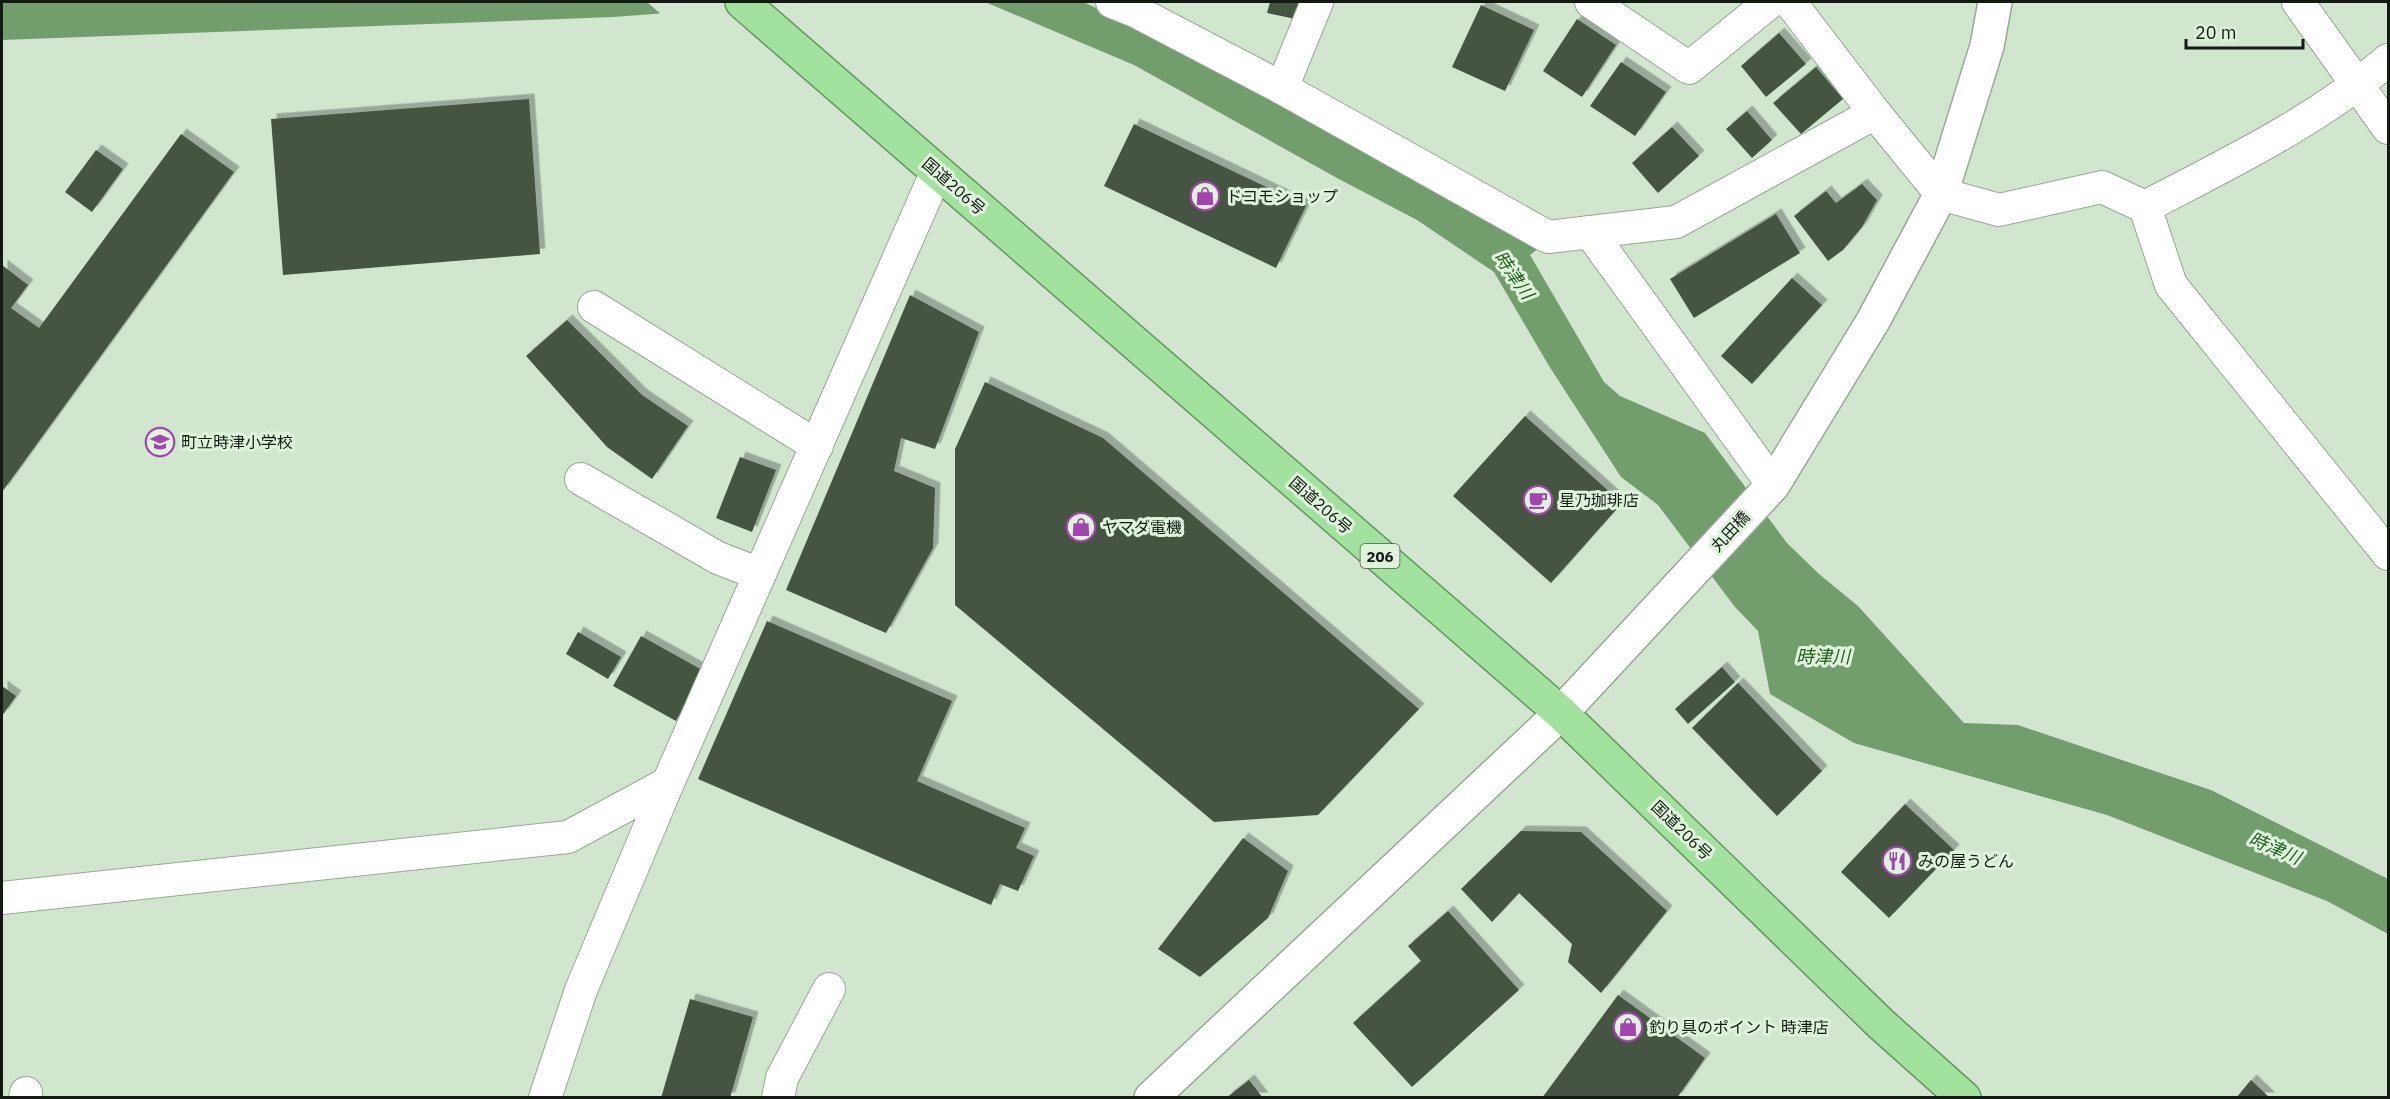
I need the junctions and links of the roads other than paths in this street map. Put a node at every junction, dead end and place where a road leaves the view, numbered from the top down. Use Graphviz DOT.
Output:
graph roads {
  1 [pos="742,2"];
  2 [pos="1112,2"];
  3 [pos="1317,2"];
  4 [pos="1591,2"];
  5 [pos="1770,2"];
  6 [pos="1790,2"];
  7 [pos="1995,2"];
  8 [pos="2298,2"];
  9 [pos="2388,60"];
  10 [pos="2358,86"];
  11 [pos="1282,88"];
  12 [pos="1875,113"];
  13 [pos="2388,128"];
  14 [pos="937,171"];
  15 [pos="1941,194"];
  16 [pos="2145,207"];
  17 [pos="1590,232"];
  18 [pos="594,307"];
  19 [pos="817,446"];
  20 [pos="581,479"];
  21 [pos="1773,485"];
  22 [pos="2388,554"];
  23 [pos="760,574"];
  24 [pos="1561,713"];
  25 [pos="668,783"];
  26 [pos="2,898"];
  27 [pos="828,989"];
  28 [pos="545,1098"];
  29 [pos="778,1098"];
  30 [pos="1151,1098"];
  31 [pos="1964,1098"];
  1 -- 14 [label="highway, 国道206号 / 206"];
  2 -- 11 [label="street"];
  3 -- 11 [label="street"];
  4 -- 5 [label="street"];
  6 -- 12 [label="street"];
  7 -- 15 [label="street, 丸田橋"];
  8 -- 10 [label="street"];
  9 -- 10 [label="street"];
  10 -- 13 [label="street"];
  10 -- 16 [label="street"];
  11 -- 17 [label="street"];
  12 -- 15 [label="street"];
  12 -- 17 [label="street"];
  14 -- 19 [label="street"];
  14 -- 24 [label="highway, 国道206号 / 206"];
  15 -- 16 [label="street"];
  15 -- 21 [label="street, 丸田橋"];
  16 -- 22 [label="street"];
  17 -- 21 [label="street"];
  18 -- 19 [label="street"];
  19 -- 23 [label="street"];
  20 -- 23 [label="street"];
  21 -- 24 [label="street, 丸田橋"];
  23 -- 25 [label="street"];
  24 -- 30 [label="street, 丸田橋"];
  24 -- 31 [label="highway, 国道206号 / 206"];
  25 -- 26 [label="street"];
  25 -- 28 [label="street"];
  27 -- 29 [label="street"];
}
